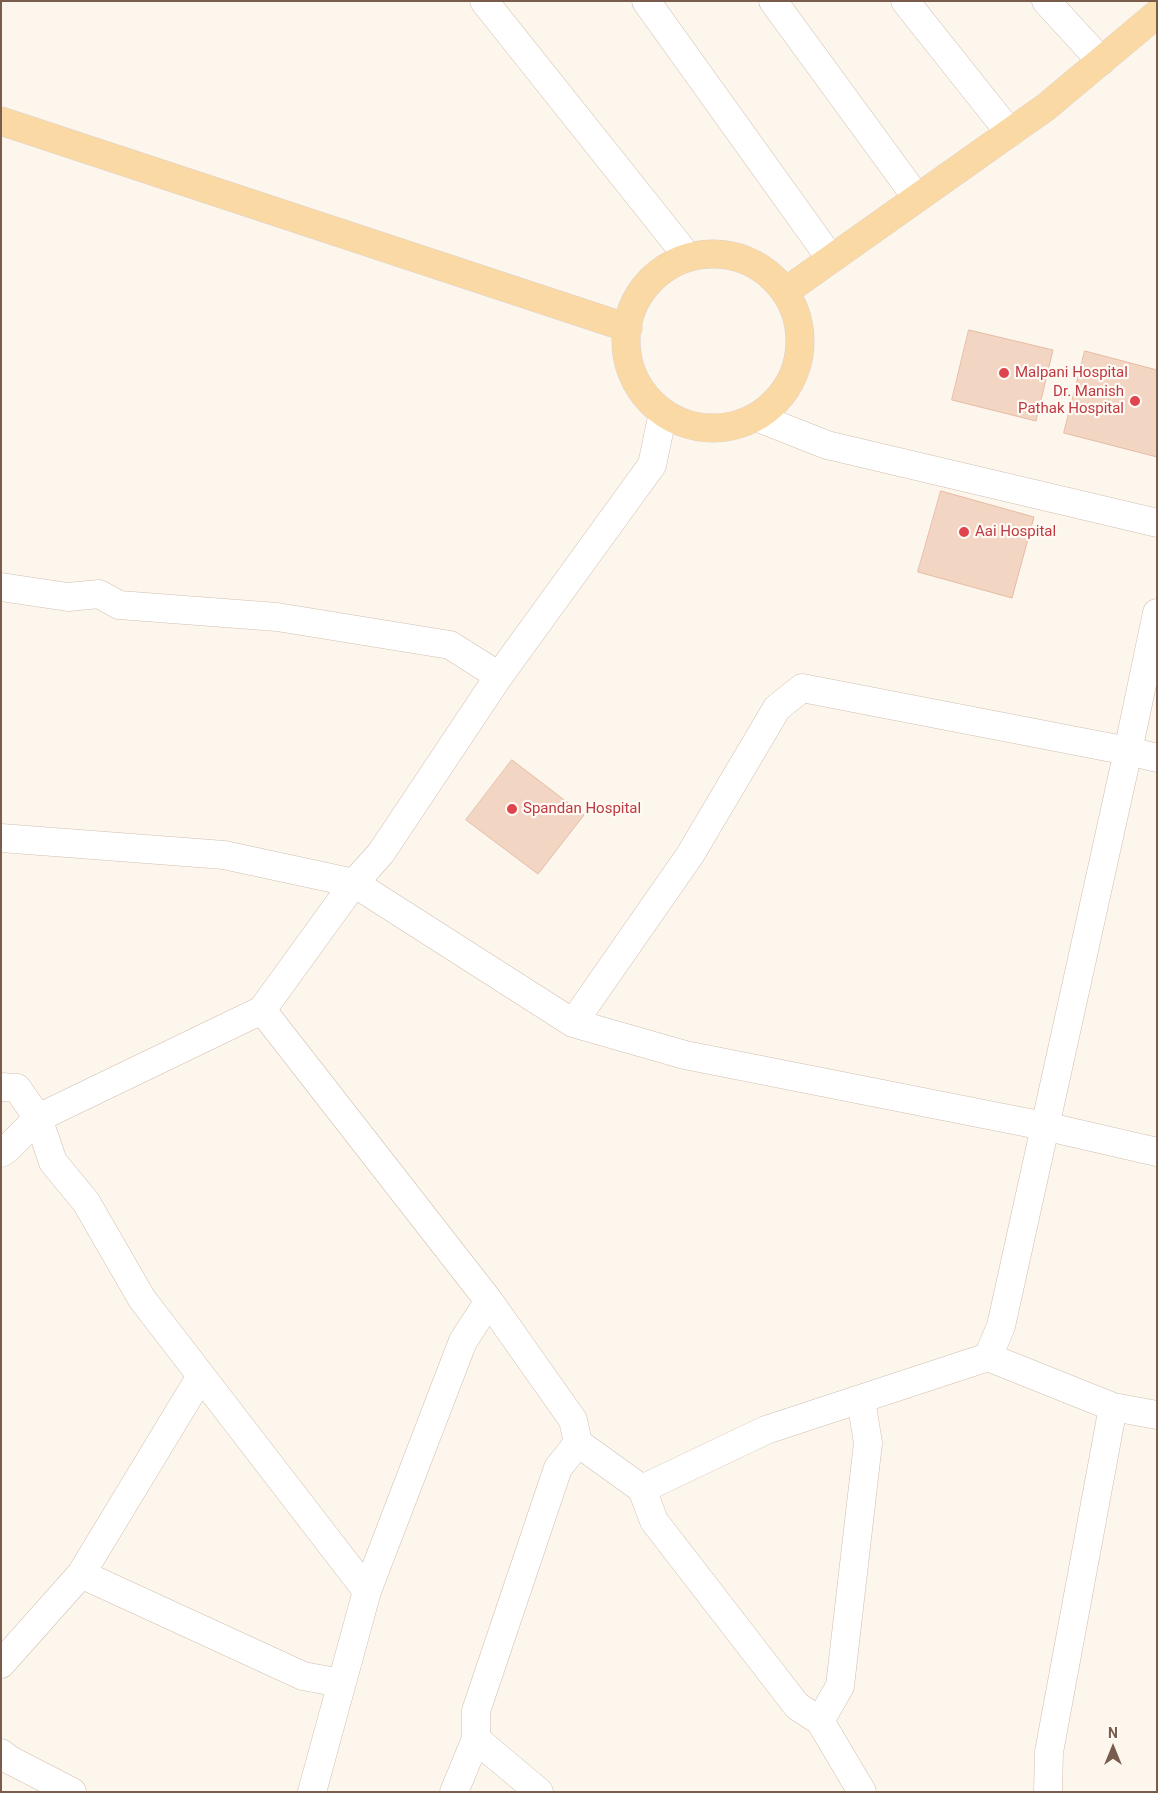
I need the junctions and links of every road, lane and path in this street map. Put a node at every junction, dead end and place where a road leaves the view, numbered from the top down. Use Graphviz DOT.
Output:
graph roads {
  1 [pos="484,1"];
  2 [pos="646,1"];
  3 [pos="773,1"];
  4 [pos="905,1"];
  5 [pos="1046,1"];
  6 [pos="1157,14"];
  7 [pos="1101,61"];
  8 [pos="1,121"];
  9 [pos="1010,133"];
  10 [pos="917,198"];
  11 [pos="688,257"];
  12 [pos="831,259"];
  13 [pos="786,290"];
  14 [pos="628,328"];
  15 [pos="662,412"];
  16 [pos="756,417"];
  17 [pos="1157,523"];
  18 [pos="1,586"];
  19 [pos="1157,613"];
  20 [pos="499,676"];
  21 [pos="1128,751"];
  22 [pos="1157,758"];
  23 [pos="1,838"];
  24 [pos="354,883"];
  25 [pos="262,1010"];
  26 [pos="573,1022"];
  27 [pos="1,1087"];
  28 [pos="38,1118"];
  29 [pos="1044,1126"];
  30 [pos="1157,1152"];
  31 [pos="1,1153"];
  32 [pos="489,1301"];
  33 [pos="988,1357"];
  34 [pos="201,1376"];
  35 [pos="861,1400"];
  36 [pos="1113,1407"];
  37 [pos="1157,1415"];
  38 [pos="578,1443"];
  39 [pos="642,1488"];
  40 [pos="81,1574"];
  41 [pos="367,1591"];
  42 [pos="1,1664"];
  43 [pos="341,1683"];
  44 [pos="820,1722"];
  45 [pos="476,1739"];
  46 [pos="1,1752"];
  47 [pos="72,1792"];
  48 [pos="312,1792"];
  49 [pos="454,1792"];
  50 [pos="538,1792"];
  51 [pos="862,1792"];
  52 [pos="1048,1792"];
  1 -- 11 [label="street"];
  2 -- 12 [label="street"];
  3 -- 10 [label="street"];
  4 -- 9 [label="street"];
  5 -- 7 [label="street"];
  6 -- 7 [label="main road"];
  7 -- 9 [label="main road"];
  8 -- 14 [label="main road"];
  9 -- 10 [label="main road"];
  10 -- 12 [label="main road"];
  11 -- 13 [label="main road"];
  11 -- 14 [label="main road"];
  12 -- 13 [label="main road"];
  13 -- 16 [label="main road"];
  14 -- 15 [label="main road"];
  15 -- 16 [label="main road"];
  15 -- 20 [label="street"];
  16 -- 17 [label="street"];
  18 -- 20 [label="street"];
  19 -- 21 [label="street"];
  20 -- 24 [label="street"];
  21 -- 22 [label="street"];
  21 -- 26 [label="street"];
  21 -- 29 [label="street"];
  23 -- 24 [label="street"];
  24 -- 25 [label="street"];
  24 -- 26 [label="street"];
  25 -- 28 [label="street"];
  25 -- 32 [label="street"];
  26 -- 29 [label="street"];
  27 -- 28 [label="street"];
  28 -- 31 [label="street"];
  28 -- 34 [label="street"];
  29 -- 30 [label="street"];
  29 -- 33 [label="street"];
  32 -- 38 [label="street"];
  32 -- 41 [label="street"];
  33 -- 35 [label="street"];
  33 -- 36 [label="street"];
  34 -- 40 [label="street"];
  34 -- 41 [label="street"];
  35 -- 39 [label="street"];
  35 -- 44 [label="street"];
  36 -- 37 [label="street"];
  36 -- 52 [label="street"];
  38 -- 39 [label="street"];
  38 -- 45 [label="street"];
  39 -- 44 [label="street"];
  40 -- 42 [label="street"];
  40 -- 43 [label="street"];
  41 -- 43 [label="street"];
  43 -- 48 [label="street"];
  44 -- 51 [label="street"];
  45 -- 49 [label="street"];
  45 -- 50 [label="street"];
  46 -- 47 [label="street"];
}
